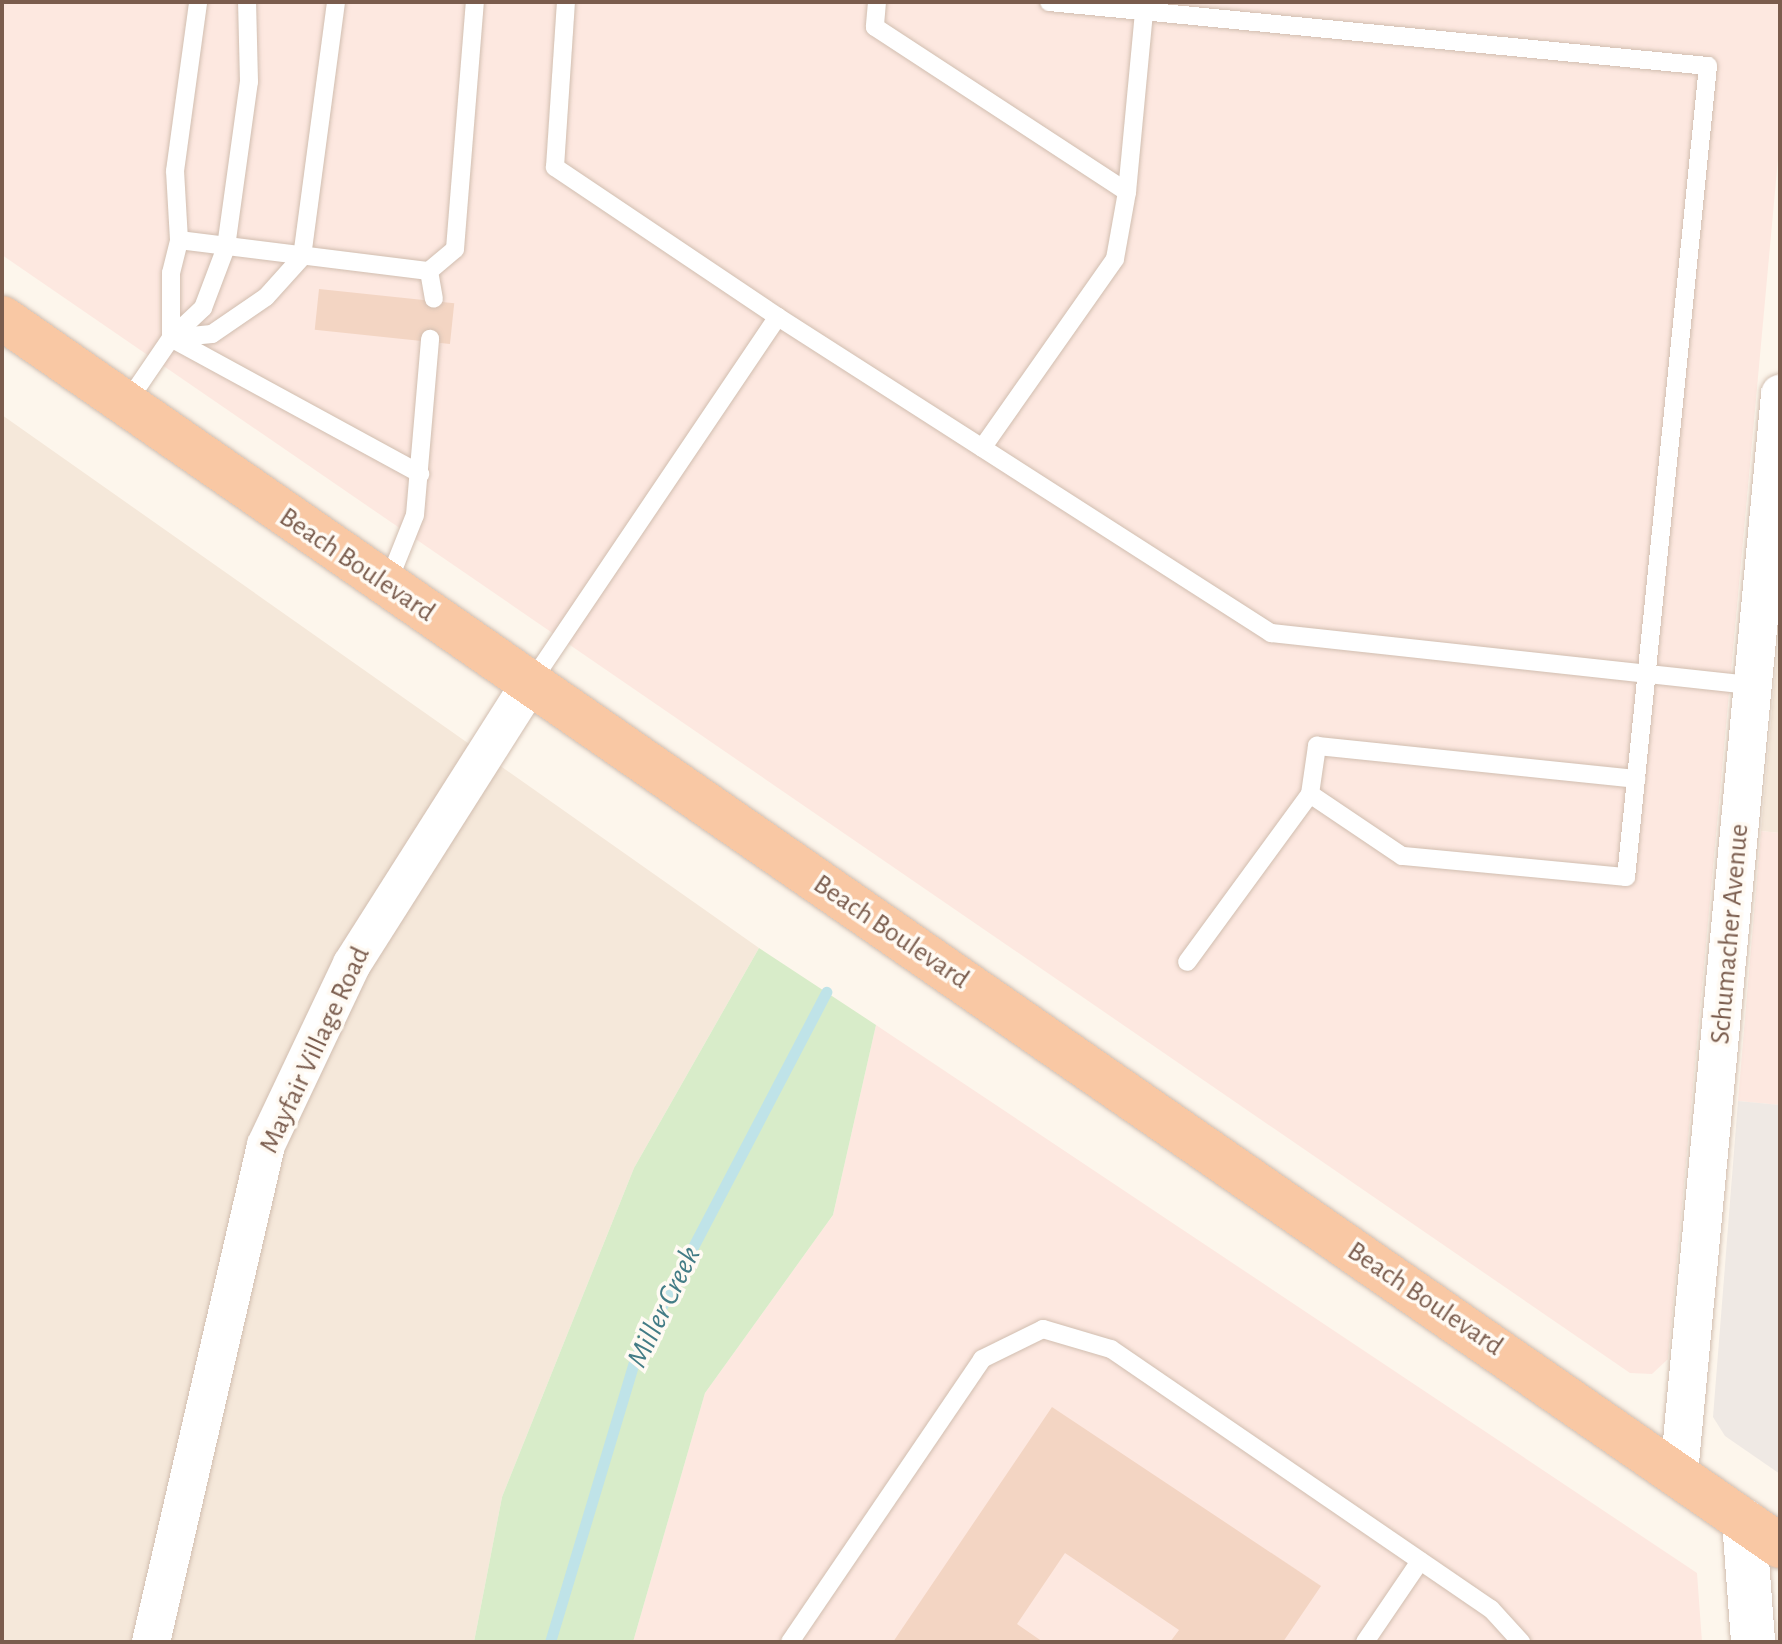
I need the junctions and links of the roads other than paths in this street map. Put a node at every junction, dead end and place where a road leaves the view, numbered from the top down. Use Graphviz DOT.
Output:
graph roads {
  1 [pos="198,2"];
  2 [pos="247,2"];
  3 [pos="336,2"];
  4 [pos="475,2"];
  5 [pos="566,2"];
  6 [pos="877,2"];
  7 [pos="1049,2"];
  8 [pos="1144,11"];
  9 [pos="1127,192"];
  10 [pos="179,240"];
  11 [pos="226,247"];
  12 [pos="302,257"];
  13 [pos="429,271"];
  14 [pos="434,299"];
  15 [pos="778,317"];
  16 [pos="2,318"];
  17 [pos="171,338"];
  18 [pos="430,339"];
  19 [pos="1780,394"];
  20 [pos="126,404"];
  21 [pos="982,448"];
  22 [pos="420,474"];
  23 [pos="387,585"];
  24 [pos="1647,674"];
  25 [pos="530,684"];
  26 [pos="1752,685"];
  27 [pos="1636,779"];
  28 [pos="1310,794"];
  29 [pos="1187,962"];
  30 [pos="1679,1473"];
  31 [pos="1744,1521"];
  32 [pos="1780,1546"];
  33 [pos="1420,1561"];
  34 [pos="151,1642"];
  35 [pos="790,1642"];
  36 [pos="1365,1642"];
  37 [pos="1521,1642"];
  38 [pos="1753,1642"];
  1 -- 10 [label="lane"];
  2 -- 11 [label="lane"];
  3 -- 12 [label="lane"];
  4 -- 13 [label="lane"];
  5 -- 15 [label="lane"];
  6 -- 9 [label="lane"];
  7 -- 8 [label="lane"];
  8 -- 9 [label="lane"];
  8 -- 24 [label="lane"];
  9 -- 21 [label="lane"];
  10 -- 11 [label="lane"];
  10 -- 17 [label="lane"];
  11 -- 12 [label="lane"];
  11 -- 17 [label="lane"];
  12 -- 13 [label="lane"];
  12 -- 17 [label="lane"];
  13 -- 14 [label="lane"];
  15 -- 21 [label="lane"];
  15 -- 25 [label="lane"];
  16 -- 20 [label="highway, Beach Boulevard"];
  17 -- 20 [label="lane"];
  17 -- 22 [label="lane"];
  18 -- 22 [label="lane"];
  19 -- 26 [label="street, Schumacher Avenue"];
  20 -- 23 [label="highway, Beach Boulevard"];
  21 -- 24 [label="lane"];
  22 -- 23 [label="lane"];
  23 -- 25 [label="highway, Beach Boulevard"];
  24 -- 26 [label="lane"];
  24 -- 27 [label="lane"];
  25 -- 30 [label="highway, Beach Boulevard"];
  25 -- 34 [label="street, Mayfair Village Road"];
  26 -- 30 [label="street, Schumacher Avenue"];
  27 -- 28 [label="lane"];
  27 -- 28 [label="lane"];
  28 -- 29 [label="lane"];
  30 -- 31 [label="highway, Beach Boulevard"];
  31 -- 32 [label="highway, Beach Boulevard"];
  31 -- 38 [label="street"];
  33 -- 35 [label="lane"];
  33 -- 36 [label="lane"];
  33 -- 37 [label="lane"];
}
